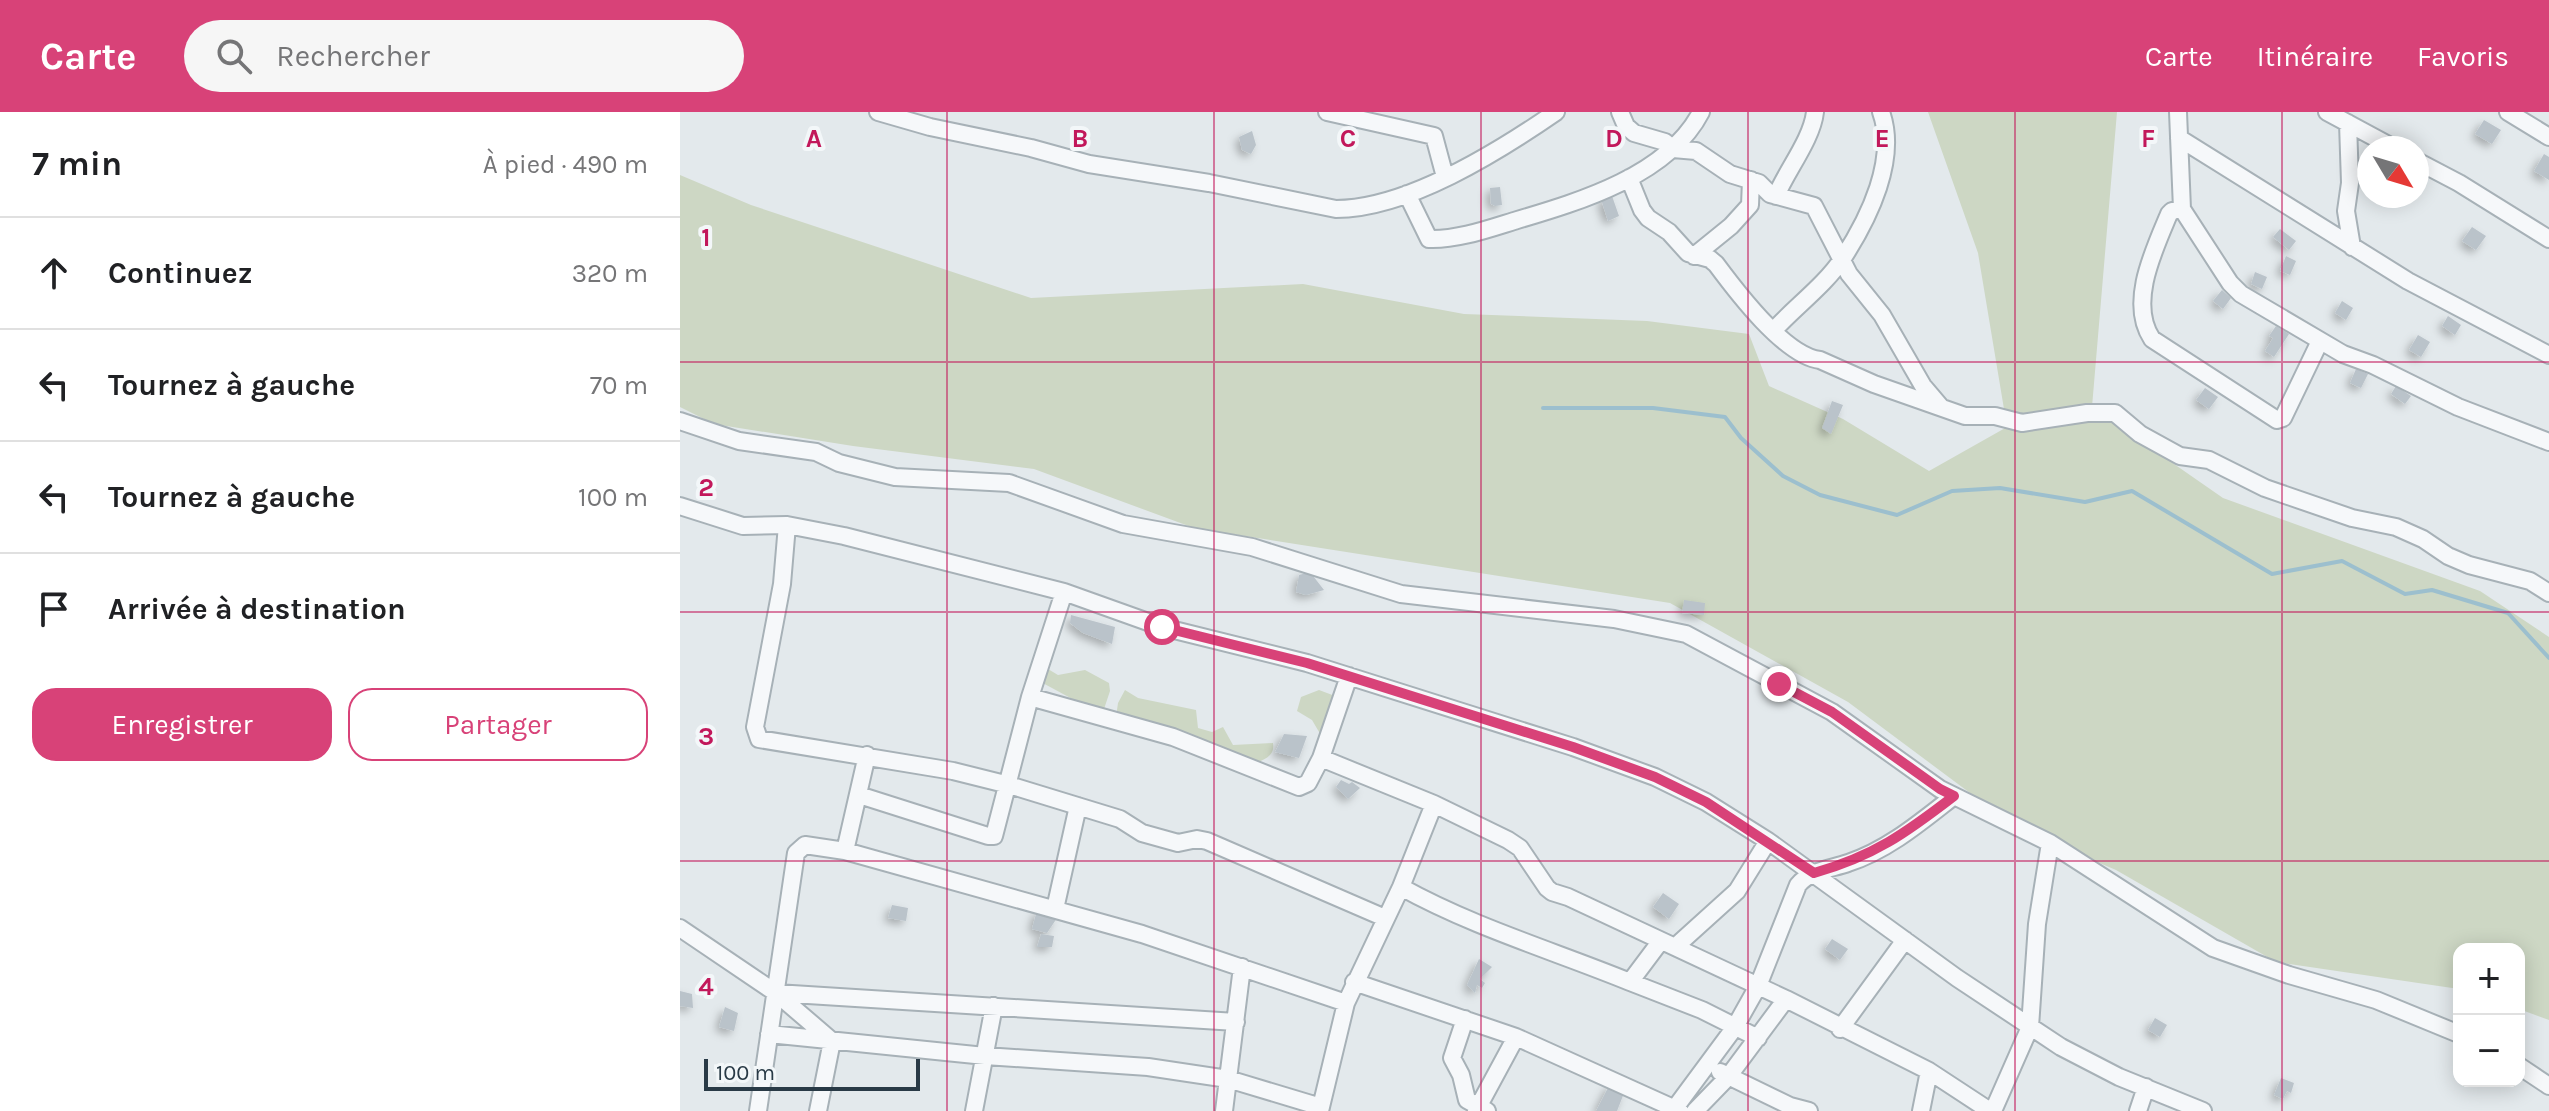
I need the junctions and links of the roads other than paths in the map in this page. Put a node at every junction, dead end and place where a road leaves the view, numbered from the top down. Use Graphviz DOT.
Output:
graph roads {
  1 [pos="878,112"];
  2 [pos="1327,112"];
  3 [pos="1556,112"];
  4 [pos="1620,112"];
  5 [pos="1701,112"];
  6 [pos="1815,112"];
  7 [pos="1881,112"];
  8 [pos="2178,112"];
  9 [pos="2327,112"];
  10 [pos="2508,112"];
  11 [pos="2348,123"];
  12 [pos="2372,136"];
  13 [pos="2549,137"];
  14 [pos="2179,138"];
  15 [pos="1673,149"];
  16 [pos="2429,167"];
  17 [pos="1445,177"];
  18 [pos="1629,178"];
  19 [pos="1751,180"];
  20 [pos="1407,194"];
  21 [pos="1776,196"];
  22 [pos="2182,209"];
  23 [pos="2549,239"];
  24 [pos="2352,247"];
  25 [pos="1694,256"];
  26 [pos="1842,259"];
  27 [pos="1774,330"];
  28 [pos="2320,341"];
  29 [pos="2549,355"];
  30 [pos="1941,407"];
  31 [pos="680,421"];
  32 [pos="2549,442"];
  33 [pos="680,506"];
  34 [pos="787,525"];
  35 [pos="1064,592"];
  36 [pos="2549,593"];
  37 [pos="1349,676"];
  38 [pos="1030,697"];
  39 [pos="867,755"];
  40 [pos="1321,758"];
  41 [pos="1009,785"];
  42 [pos="859,795"];
  43 [pos="1954,796"];
  44 [pos="1434,804"];
  45 [pos="1078,806"];
  46 [pos="1768,841"];
  47 [pos="2050,843"];
  48 [pos="845,851"];
  49 [pos="1814,873"];
  50 [pos="1401,887"];
  51 [pos="1055,909"];
  52 [pos="1385,918"];
  53 [pos="680,928"];
  54 [pos="1905,940"];
  55 [pos="1668,945"];
  56 [pos="1242,967"];
  57 [pos="1354,982"];
  58 [pos="1630,982"];
  59 [pos="1758,986"];
  60 [pos="776,993"];
  61 [pos="1786,999"];
  62 [pos="1346,1003"];
  63 [pos="994,1006"];
  64 [pos="1465,1019"];
  65 [pos="1236,1022"];
  66 [pos="1735,1027"];
  67 [pos="2030,1027"];
  68 [pos="1840,1029"];
  69 [pos="2453,1032"];
  70 [pos="769,1034"];
  71 [pos="1516,1037"];
  72 [pos="1758,1038"];
  73 [pos="832,1041"];
  74 [pos="985,1056"];
  75 [pos="1709,1065"];
  76 [pos="2525,1070"];
  77 [pos="1929,1071"];
  78 [pos="1728,1077"];
  79 [pos="1228,1079"];
  80 [pos="2549,1086"];
  81 [pos="2146,1087"];
  82 [pos="1321,1109"];
  83 [pos="1481,1109"];
  84 [pos="1678,1110"];
  85 [pos="758,1111"];
  86 [pos="818,1111"];
  87 [pos="974,1111"];
  88 [pos="1224,1111"];
  89 [pos="1695,1111"];
  90 [pos="1809,1111"];
  91 [pos="1921,1111"];
  92 [pos="1992,1111"];
  93 [pos="2138,1111"];
  94 [pos="2203,1111"];
  1 -- 20 [label="street"];
  2 -- 17 [label="street"];
  3 -- 17 [label="street"];
  4 -- 15 [label="street"];
  5 -- 15 [label="street"];
  6 -- 21 [label="street"];
  7 -- 26 [label="street"];
  8 -- 14 [label="street"];
  9 -- 11 [label="street"];
  10 -- 13 [label="street"];
  11 -- 12 [label="street"];
  11 -- 24 [label="street"];
  14 -- 22 [label="street"];
  14 -- 24 [label="street"];
  15 -- 18 [label="street"];
  15 -- 19 [label="street"];
  16 -- 23 [label="street"];
  17 -- 20 [label="street"];
  18 -- 20 [label="street"];
  18 -- 25 [label="street"];
  19 -- 21 [label="street"];
  19 -- 25 [label="street"];
  21 -- 26 [label="street"];
  22 -- 28 [label="street"];
  22 -- 28 [label="street"];
  24 -- 29 [label="street"];
  25 -- 27 [label="street"];
  26 -- 27 [label="street"];
  26 -- 30 [label="street"];
  27 -- 30 [label="street"];
  28 -- 32 [label="street"];
  30 -- 36 [label="street"];
  31 -- 43 [label="street"];
  33 -- 34 [label="street"];
  34 -- 35 [label="street"];
  34 -- 39 [label="street"];
  35 -- 37 [label="street"];
  35 -- 38 [label="street"];
  37 -- 40 [label="street"];
  37 -- 46 [label="street"];
  38 -- 40 [label="street"];
  38 -- 41 [label="street"];
  39 -- 41 [label="street"];
  39 -- 42 [label="street"];
  40 -- 44 [label="street"];
  41 -- 42 [label="street"];
  41 -- 45 [label="street"];
  42 -- 48 [label="street"];
  43 -- 47 [label="street"];
  43 -- 49 [label="street"];
  44 -- 50 [label="street"];
  44 -- 55 [label="street"];
  45 -- 51 [label="street"];
  45 -- 52 [label="street"];
  46 -- 49 [label="street"];
  46 -- 55 [label="street"];
  47 -- 67 [label="street"];
  47 -- 69 [label="street"];
  48 -- 51 [label="street"];
  48 -- 60 [label="street"];
  49 -- 54 [label="street"];
  49 -- 59 [label="street"];
  50 -- 52 [label="street"];
  50 -- 58 [label="street"];
  51 -- 56 [label="street"];
  52 -- 57 [label="street"];
  53 -- 60 [label="street"];
  54 -- 67 [label="street"];
  54 -- 68 [label="street"];
  55 -- 58 [label="street"];
  55 -- 59 [label="street"];
  56 -- 62 [label="street"];
  56 -- 65 [label="street"];
  57 -- 62 [label="street"];
  57 -- 64 [label="street"];
  58 -- 66 [label="street"];
  59 -- 61 [label="street"];
  59 -- 66 [label="street"];
  60 -- 63 [label="street"];
  60 -- 70 [label="street"];
  60 -- 73 [label="street"];
  61 -- 68 [label="street"];
  61 -- 72 [label="street"];
  62 -- 82 [label="street"];
  63 -- 65 [label="street"];
  63 -- 74 [label="street"];
  64 -- 71 [label="street"];
  64 -- 83 [label="street"];
  65 -- 79 [label="street"];
  66 -- 72 [label="street"];
  66 -- 75 [label="street"];
  67 -- 81 [label="street"];
  67 -- 92 [label="street"];
  68 -- 77 [label="street"];
  70 -- 73 [label="street"];
  70 -- 85 [label="street"];
  71 -- 83 [label="street"];
  71 -- 84 [label="street"];
  72 -- 78 [label="street"];
  73 -- 74 [label="street"];
  73 -- 86 [label="street"];
  74 -- 79 [label="street"];
  74 -- 87 [label="street"];
  75 -- 78 [label="street"];
  75 -- 84 [label="street"];
  76 -- 80 [label="street"];
  77 -- 91 [label="street"];
  77 -- 92 [label="street"];
  78 -- 89 [label="street"];
  78 -- 90 [label="street"];
  79 -- 82 [label="street"];
  79 -- 88 [label="street"];
  81 -- 93 [label="street"];
  81 -- 94 [label="street"];
}
